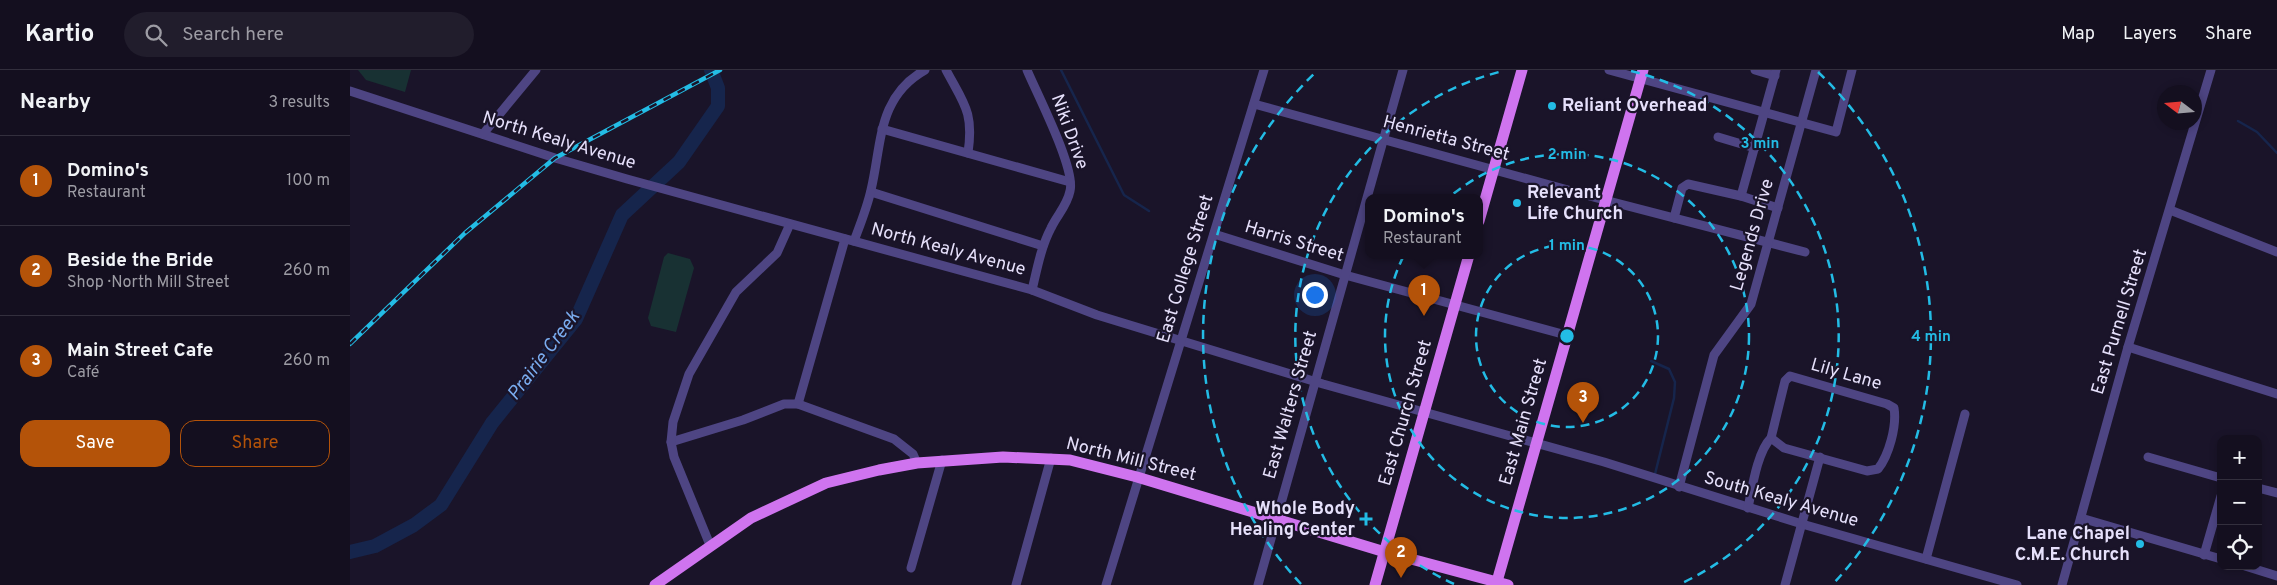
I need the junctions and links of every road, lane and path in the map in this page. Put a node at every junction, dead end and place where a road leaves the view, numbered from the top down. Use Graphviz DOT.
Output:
graph roads {
  1 [pos="536,70"];
  2 [pos="925,70"];
  3 [pos="946,70"];
  4 [pos="1027,70"];
  5 [pos="1264,70"];
  6 [pos="1403,70"];
  7 [pos="1522,70"];
  8 [pos="1610,70"];
  9 [pos="1755,70"];
  10 [pos="1816,70"];
  11 [pos="1852,70"];
  12 [pos="2211,70"];
  13 [pos="1776,73"];
  14 [pos="1641,75"];
  15 [pos="350,91"];
  16 [pos="1254,104"];
  17 [pos="1764,114"];
  18 [pos="1801,124"];
  19 [pos="882,129"];
  20 [pos="483,134"];
  21 [pos="1718,137"];
  22 [pos="1383,139"];
  23 [pos="1755,148"];
  24 [pos="968,153"];
  25 [pos="1494,169"];
  26 [pos="1070,182"];
  27 [pos="871,192"];
  28 [pos="1368,194"];
  29 [pos="1741,196"];
  30 [pos="1606,200"];
  31 [pos="1365,203"];
  32 [pos="1483,207"];
  33 [pos="1778,208"];
  34 [pos="2170,210"];
  35 [pos="1674,218"];
  36 [pos="790,224"];
  37 [pos="1214,234"];
  38 [pos="850,240"];
  39 [pos="1768,242"];
  40 [pos="1043,246"];
  41 [pos="1805,252"];
  42 [pos="2277,252"];
  43 [pos="1468,259"];
  44 [pos="1345,275"];
  45 [pos="1032,290"];
  46 [pos="1456,306"];
  47 [pos="1566,335"];
  48 [pos="1181,339"];
  49 [pos="2128,347"];
  50 [pos="1315,380"];
  51 [pos="2277,394"];
  52 [pos="798,404"];
  53 [pos="1424,412"];
  54 [pos="1965,414"];
  55 [pos="1771,438"];
  56 [pos="671,442"];
  57 [pos="1537,443"];
  58 [pos="1820,457"];
  59 [pos="2148,457"];
  60 [pos="1051,458"];
  61 [pos="942,460"];
  62 [pos="917,463"];
  63 [pos="2217,477"];
  64 [pos="1137,478"];
  65 [pos="1679,487"];
  66 [pos="2262,489"];
  67 [pos="2277,493"];
  68 [pos="1748,508"];
  69 [pos="2217,510"];
  70 [pos="2081,518"];
  71 [pos="1278,519"];
  72 [pos="1802,524"];
  73 [pos="710,545"];
  74 [pos="1385,552"];
  75 [pos="2204,555"];
  76 [pos="2217,558"];
  77 [pos="1926,559"];
  78 [pos="911,568"];
  79 [pos="2257,570"];
  80 [pos="2277,576"];
  81 [pos="1500,584"];
  82 [pos="655,585"];
  83 [pos="1016,585"];
  84 [pos="1106,585"];
  85 [pos="1258,585"];
  86 [pos="1376,585"];
  87 [pos="1785,585"];
  88 [pos="2017,585"];
  89 [pos="2062,585"];
  1 -- 20 [label="street"];
  2 -- 19 [label="street"];
  3 -- 24 [label="street"];
  4 -- 26 [label="street, Niki Drive"];
  5 -- 16 [label="street, East College Street"];
  6 -- 22 [label="street, East Walters Street"];
  7 -- 25 [label="main road"];
  8 -- 14 [label="street"];
  9 -- 13 [label="street"];
  10 -- 18 [label="street, Legends Drive"];
  11 -- 18 [label="street"];
  12 -- 34 [label="street, East Purnell Street"];
  13 -- 17 [label="street"];
  14 -- 17 [label="street"];
  14 -- 30 [label="main road, East Main Street"];
  15 -- 20 [label="street, North Kealy Avenue"];
  16 -- 22 [label="street, Henrietta Street"];
  16 -- 37 [label="street, East College Street"];
  17 -- 18 [label="street"];
  17 -- 23 [label="street"];
  18 -- 33 [label="street, Legends Drive"];
  19 -- 24 [label="street"];
  19 -- 27 [label="street"];
  20 -- 36 [label="street, North Kealy Avenue"];
  21 -- 23 [label="street"];
  22 -- 25 [label="street, Henrietta Street"];
  22 -- 28 [label="street, East Walters Street"];
  23 -- 29 [label="street"];
  24 -- 26 [label="street"];
  25 -- 30 [label="street, Henrietta Street"];
  25 -- 32 [label="main road"];
  26 -- 40 [label="street, Niki Drive"];
  27 -- 38 [label="street"];
  27 -- 40 [label="street"];
  29 -- 33 [label="street"];
  29 -- 35 [label="street"];
  30 -- 35 [label="street, Henrietta Street"];
  30 -- 47 [label="main road, East Main Street"];
  31 -- 44 [label="street, East Walters Street"];
  33 -- 39 [label="street, Legends Drive"];
  34 -- 42 [label="street"];
  34 -- 49 [label="street, East Purnell Street"];
  35 -- 39 [label="street, Henrietta Street"];
  36 -- 38 [label="street, North Kealy Avenue"];
  36 -- 56 [label="street"];
  37 -- 44 [label="street, Harris Street"];
  37 -- 48 [label="street, East College Street"];
  38 -- 45 [label="street, North Kealy Avenue"];
  38 -- 52 [label="street"];
  39 -- 41 [label="street, Henrietta Street"];
  39 -- 65 [label="street, Legends Drive"];
  40 -- 45 [label="street, Niki Drive"];
  43 -- 46 [label="main road, East Church Street"];
  44 -- 46 [label="street, Harris Street"];
  44 -- 50 [label="street, East Walters Street"];
  45 -- 48 [label="street, North Kealy Avenue"];
  46 -- 47 [label="street, Harris Street"];
  46 -- 53 [label="main road, East Church Street"];
  47 -- 57 [label="main road, East Main Street"];
  48 -- 50 [label="street, North Kealy Avenue"];
  48 -- 64 [label="street, East College Street"];
  49 -- 51 [label="street"];
  49 -- 70 [label="street, East Purnell Street"];
  50 -- 53 [label="street, North Kealy Avenue"];
  50 -- 71 [label="street, East Walters Street"];
  52 -- 56 [label="street"];
  52 -- 62 [label="street"];
  53 -- 57 [label="street, North Kealy Avenue"];
  53 -- 74 [label="main road, East Church Street"];
  54 -- 77 [label="street"];
  55 -- 58 [label="street, Lily Lane"];
  55 -- 58 [label="street, Lily Lane"];
  55 -- 68 [label="street"];
  56 -- 73 [label="street"];
  57 -- 65 [label="street, South Kealy Avenue"];
  57 -- 81 [label="main road, East Main Street"];
  58 -- 72 [label="street"];
  59 -- 63 [label="street"];
  60 -- 61 [label="main road, North Mill Street"];
  60 -- 64 [label="main road, North Mill Street"];
  60 -- 83 [label="street"];
  61 -- 62 [label="main road, North Mill Street"];
  61 -- 78 [label="street"];
  62 -- 73 [label="main road, North Mill Street"];
  64 -- 71 [label="main road, North Mill Street"];
  64 -- 84 [label="street, East College Street"];
  65 -- 68 [label="street, South Kealy Avenue"];
  66 -- 67 [label="street"];
  68 -- 72 [label="street, South Kealy Avenue"];
  69 -- 75 [label="street"];
  70 -- 75 [label="street"];
  70 -- 89 [label="street, East Purnell Street"];
  71 -- 74 [label="main road, North Mill Street"];
  71 -- 85 [label="street, East Walters Street"];
  72 -- 77 [label="street, South Kealy Avenue"];
  72 -- 87 [label="street"];
  73 -- 82 [label="main road, North Mill Street"];
  74 -- 81 [label="main road, North Mill Street"];
  74 -- 86 [label="main road, East Church Street"];
  75 -- 76 [label="street"];
  77 -- 88 [label="street, South Kealy Avenue"];
  79 -- 80 [label="street"];
}
